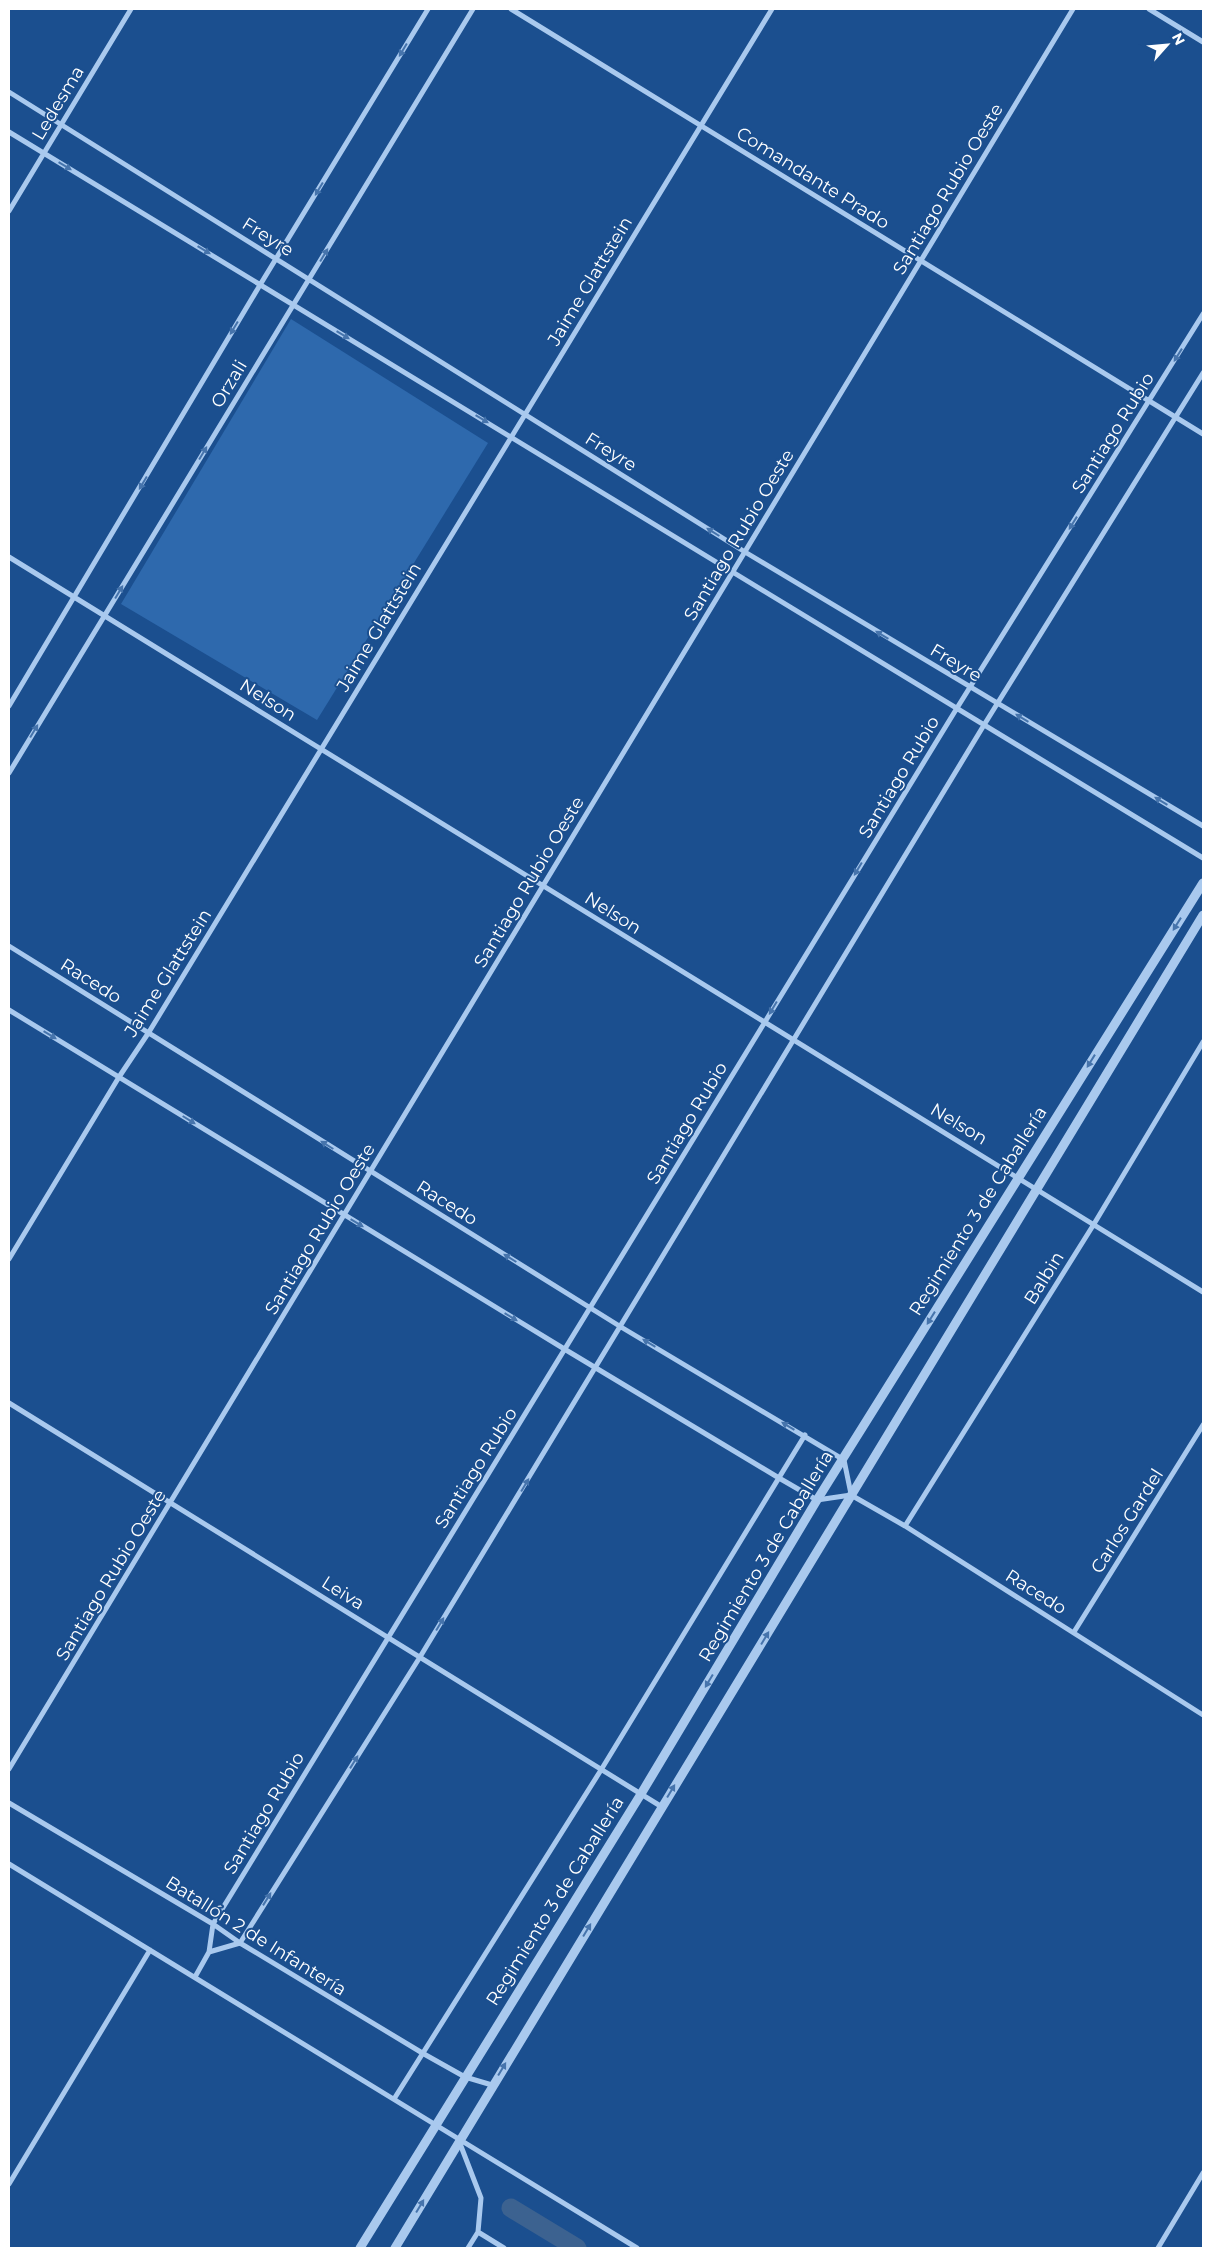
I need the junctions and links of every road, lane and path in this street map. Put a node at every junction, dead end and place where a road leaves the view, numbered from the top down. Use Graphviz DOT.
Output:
graph roads {
  1 [pos="131,9"];
  2 [pos="428,9"];
  3 [pos="473,9"];
  4 [pos="511,9"];
  5 [pos="772,9"];
  6 [pos="1072,9"];
  7 [pos="1149,9"];
  8 [pos="1203,42"];
  9 [pos="9,92"];
  10 [pos="62,124"];
  11 [pos="701,126"];
  12 [pos="9,132"];
  13 [pos="44,153"];
  14 [pos="9,211"];
  15 [pos="276,258"];
  16 [pos="921,261"];
  17 [pos="309,279"];
  18 [pos="260,285"];
  19 [pos="293,304"];
  20 [pos="1203,314"];
  21 [pos="1203,373"];
  22 [pos="1149,402"];
  23 [pos="524,414"];
  24 [pos="1176,417"];
  25 [pos="1203,434"];
  26 [pos="510,437"];
  27 [pos="745,552"];
  28 [pos="9,557"];
  29 [pos="733,572"];
  30 [pos="75,598"];
  31 [pos="105,616"];
  32 [pos="970,688"];
  33 [pos="998,703"];
  34 [pos="9,706"];
  35 [pos="956,708"];
  36 [pos="984,725"];
  37 [pos="320,748"];
  38 [pos="9,773"];
  39 [pos="1203,826"];
  40 [pos="1203,858"];
  41 [pos="1203,883"];
  42 [pos="543,886"];
  43 [pos="1203,915"];
  44 [pos="9,946"];
  45 [pos="9,1010"];
  46 [pos="765,1022"];
  47 [pos="149,1032"];
  48 [pos="793,1039"];
  49 [pos="1203,1042"];
  50 [pos="119,1076"];
  51 [pos="370,1172"];
  52 [pos="1018,1176"];
  53 [pos="1038,1188"];
  54 [pos="344,1215"];
  55 [pos="1094,1224"];
  56 [pos="9,1259"];
  57 [pos="1203,1292"];
  58 [pos="591,1308"];
  59 [pos="621,1327"];
  60 [pos="566,1350"];
  61 [pos="597,1368"];
  62 [pos="9,1403"];
  63 [pos="1203,1424"];
  64 [pos="805,1435"];
  65 [pos="844,1460"];
  66 [pos="779,1478"];
  67 [pos="851,1495"];
  68 [pos="817,1500"];
  69 [pos="171,1503"];
  70 [pos="905,1526"];
  71 [pos="1074,1632"];
  72 [pos="388,1637"];
  73 [pos="420,1657"];
  74 [pos="1203,1715"];
  75 [pos="9,1769"];
  76 [pos="601,1770"];
  77 [pos="641,1794"];
  78 [pos="9,1803"];
  79 [pos="662,1807"];
  80 [pos="9,1864"];
  81 [pos="213,1924"];
  82 [pos="240,1943"];
  83 [pos="150,1950"];
  84 [pos="209,1952"];
  85 [pos="195,1977"];
  86 [pos="424,2054"];
  87 [pos="465,2076"];
  88 [pos="492,2086"];
  89 [pos="394,2099"];
  90 [pos="436,2124"];
  91 [pos="459,2141"];
  92 [pos="1203,2173"];
  93 [pos="9,2184"];
  94 [pos="478,2232"];
  95 [pos="360,2248"];
  96 [pos="395,2248"];
  97 [pos="468,2248"];
  98 [pos="504,2248"];
  99 [pos="637,2248"];
  100 [pos="1158,2248"];
  1 -- 10 [label="street, Ledesma"];
  2 -- 15 [label="street, Orzali, one-way"];
  17 -- 3 [label="street, Orzali, one-way"];
  4 -- 11 [label="street, Comandante Prado"];
  5 -- 11 [label="street, Jaime Glattstein"];
  6 -- 16 [label="street, Santiago Rubio Oeste"];
  7 -- 8 [label="street"];
  9 -- 10 [label="street, Freyre"];
  10 -- 13 [label="street, Ledesma"];
  10 -- 15 [label="street, Freyre"];
  11 -- 16 [label="street, Comandante Prado"];
  11 -- 23 [label="street, Jaime Glattstein"];
  12 -- 13 [label="street"];
  13 -- 14 [label="street, Ledesma"];
  13 -- 18 [label="street, one-way"];
  15 -- 17 [label="street, Freyre"];
  15 -- 18 [label="street, Orzali"];
  16 -- 22 [label="street, Comandante Prado"];
  16 -- 27 [label="street, Santiago Rubio Oeste"];
  17 -- 19 [label="street, Orzali"];
  17 -- 23 [label="street, Freyre"];
  18 -- 19 [label="street"];
  18 -- 30 [label="street, Orzali, one-way"];
  19 -- 26 [label="street, one-way"];
  31 -- 19 [label="street, Orzali, one-way"];
  20 -- 22 [label="street, Santiago Rubio, one-way"];
  21 -- 24 [label="street"];
  22 -- 24 [label="street, Comandante Prado"];
  22 -- 32 [label="street, Santiago Rubio, one-way"];
  23 -- 26 [label="street, Jaime Glattstein"];
  27 -- 23 [label="street, Freyre, one-way"];
  24 -- 25 [label="street, Comandante Prado"];
  24 -- 33 [label="street"];
  26 -- 29 [label="street"];
  26 -- 37 [label="street, Jaime Glattstein"];
  27 -- 29 [label="street, Santiago Rubio Oeste"];
  32 -- 27 [label="street, Freyre, one-way"];
  28 -- 30 [label="street, Nelson"];
  29 -- 35 [label="street"];
  29 -- 42 [label="street, Santiago Rubio Oeste"];
  30 -- 31 [label="street, Nelson"];
  30 -- 34 [label="street, Orzali"];
  31 -- 37 [label="street, Nelson"];
  38 -- 31 [label="street, Orzali, one-way"];
  32 -- 33 [label="street, Freyre"];
  32 -- 35 [label="street, Santiago Rubio"];
  33 -- 36 [label="street"];
  39 -- 33 [label="street, Freyre, one-way"];
  35 -- 36 [label="street"];
  35 -- 46 [label="street, Santiago Rubio, one-way"];
  36 -- 40 [label="street"];
  36 -- 48 [label="street"];
  37 -- 42 [label="street, Nelson"];
  37 -- 47 [label="street, Jaime Glattstein"];
  41 -- 52 [label="street, Regimiento 3 de Caballería, one-way"];
  42 -- 46 [label="street, Nelson"];
  42 -- 51 [label="street, Santiago Rubio Oeste"];
  43 -- 53 [label="street"];
  44 -- 47 [label="street, Racedo"];
  45 -- 50 [label="street, one-way"];
  46 -- 48 [label="street, Nelson"];
  46 -- 58 [label="street, Santiago Rubio"];
  47 -- 50 [label="street, Jaime Glattstein"];
  51 -- 47 [label="street, Racedo, one-way"];
  48 -- 52 [label="street, Nelson"];
  48 -- 59 [label="street"];
  49 -- 55 [label="street, Balbin"];
  50 -- 54 [label="street, one-way"];
  50 -- 56 [label="street, Jaime Glattstein"];
  51 -- 54 [label="street, Santiago Rubio Oeste"];
  58 -- 51 [label="street, Racedo, one-way"];
  52 -- 53 [label="street, Nelson"];
  52 -- 65 [label="street, Regimiento 3 de Caballería, one-way"];
  53 -- 55 [label="street, Nelson"];
  53 -- 67 [label="street"];
  54 -- 60 [label="street, one-way"];
  54 -- 69 [label="street, Santiago Rubio Oeste"];
  55 -- 57 [label="street, Nelson"];
  55 -- 70 [label="street, Balbin"];
  58 -- 59 [label="street, Racedo"];
  58 -- 60 [label="street, Santiago Rubio"];
  59 -- 61 [label="street"];
  64 -- 59 [label="street, Racedo, one-way"];
  60 -- 61 [label="street"];
  60 -- 72 [label="street, Santiago Rubio"];
  61 -- 66 [label="street"];
  73 -- 61 [label="street, one-way"];
  62 -- 69 [label="street, Leiva"];
  63 -- 71 [label="street, Carlos Gardel"];
  64 -- 65 [label="street, Racedo"];
  64 -- 66 [label="street"];
  65 -- 67 [label="street"];
  65 -- 68 [label="street, Regimiento 3 de Caballería"];
  66 -- 68 [label="street"];
  66 -- 76 [label="street"];
  67 -- 68 [label="street"];
  67 -- 70 [label="street, Racedo"];
  79 -- 67 [label="street, one-way"];
  68 -- 77 [label="street, Regimiento 3 de Caballería, one-way"];
  69 -- 72 [label="street, Leiva"];
  69 -- 75 [label="street, Santiago Rubio Oeste"];
  70 -- 71 [label="street, Racedo"];
  71 -- 74 [label="street, Racedo"];
  72 -- 73 [label="street, Leiva"];
  72 -- 81 [label="street, Santiago Rubio"];
  73 -- 76 [label="street, Leiva"];
  82 -- 73 [label="street, one-way"];
  76 -- 77 [label="street, Leiva"];
  76 -- 86 [label="street"];
  77 -- 79 [label="street, Leiva"];
  77 -- 87 [label="street, Regimiento 3 de Caballería"];
  78 -- 81 [label="street, Batallón 2 de Infantería"];
  88 -- 79 [label="street, one-way"];
  80 -- 83 [label="street"];
  81 -- 82 [label="street, Batallón 2 de Infantería"];
  81 -- 84 [label="street, Santiago Rubio"];
  82 -- 84 [label="street"];
  82 -- 86 [label="street, Batallón 2 de Infantería"];
  83 -- 85 [label="street"];
  83 -- 93 [label="street"];
  84 -- 85 [label="street, Santiago Rubio"];
  85 -- 89 [label="street"];
  86 -- 87 [label="street, Batallón 2 de Infantería"];
  86 -- 89 [label="street"];
  87 -- 88 [label="street, Batallón 2 de Infantería"];
  87 -- 90 [label="street, Regimiento 3 de Caballería"];
  88 -- 91 [label="street"];
  89 -- 90 [label="street"];
  90 -- 91 [label="street"];
  90 -- 95 [label="street, Regimiento 3 de Caballería"];
  91 -- 94 [label="street"];
  96 -- 91 [label="street, one-way"];
  91 -- 99 [label="street"];
  92 -- 100 [label="street"];
  94 -- 97 [label="street"];
  94 -- 98 [label="street"];
}
